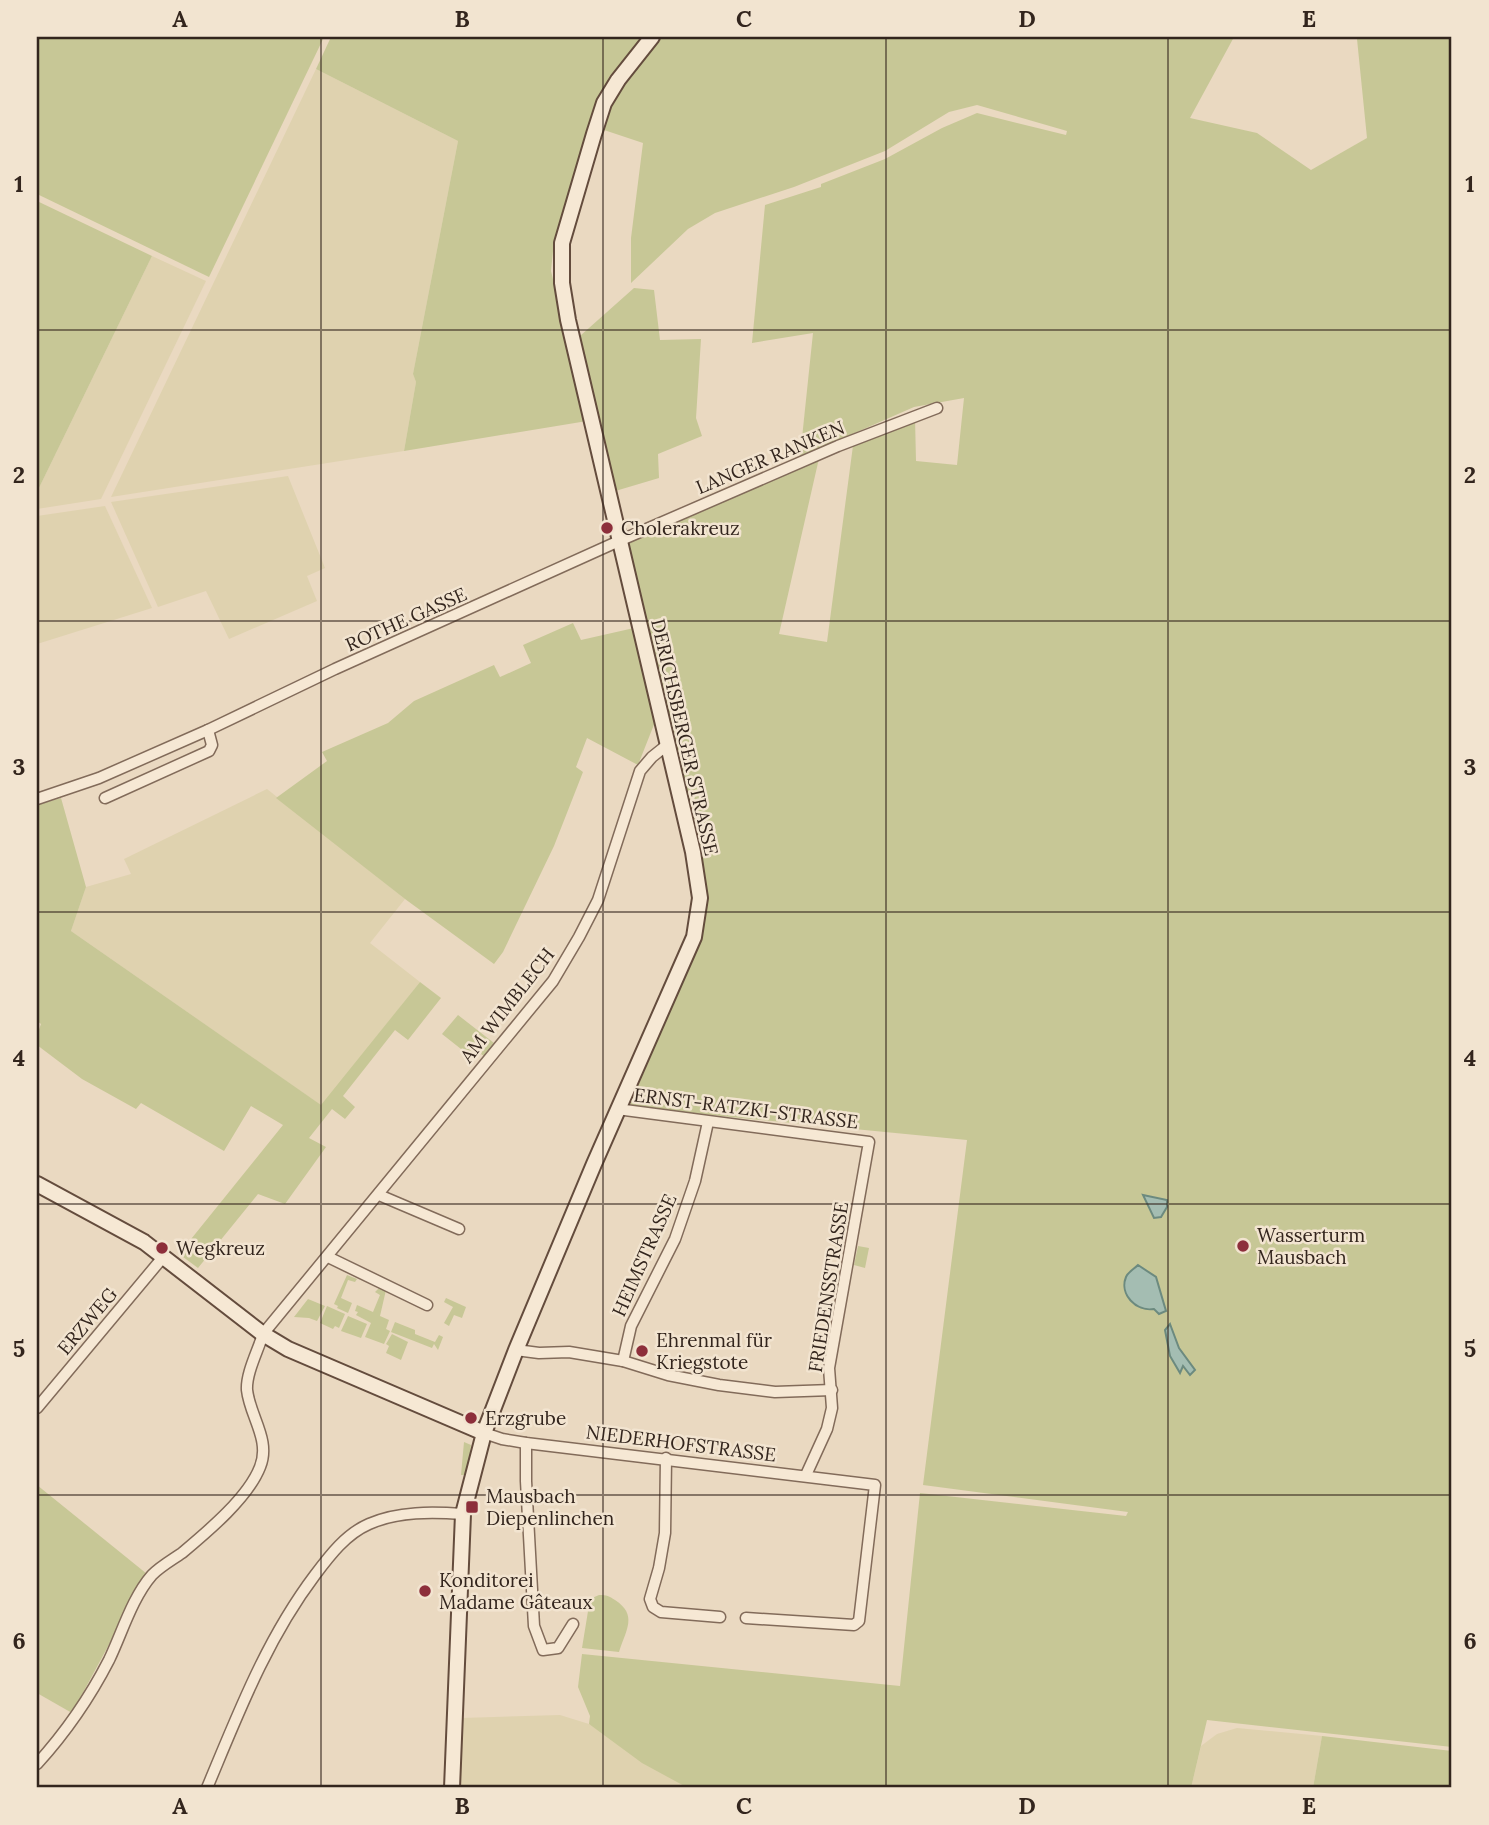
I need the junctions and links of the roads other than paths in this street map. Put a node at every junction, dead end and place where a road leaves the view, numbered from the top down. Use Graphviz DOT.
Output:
graph roads {
  1 [pos="652,37"];
  2 [pos="937,408"];
  3 [pos="619,541"];
  4 [pos="208,730"];
  5 [pos="667,745"];
  6 [pos="105,798"];
  7 [pos="37,799"];
  8 [pos="617,1110"];
  9 [pos="708,1122"];
  10 [pos="869,1142"];
  11 [pos="37,1184"];
  12 [pos="379,1195"];
  13 [pos="459,1229"];
  14 [pos="164,1256"];
  15 [pos="328,1257"];
  16 [pos="427,1305"];
  17 [pos="263,1334"];
  18 [pos="516,1350"];
  19 [pos="623,1361"];
  20 [pos="832,1390"];
  21 [pos="37,1408"];
  22 [pos="484,1433"];
  23 [pos="526,1443"];
  24 [pos="666,1458"];
  25 [pos="806,1475"];
  26 [pos="463,1514"];
  27 [pos="720,1617"];
  28 [pos="747,1618"];
  29 [pos="573,1624"];
  30 [pos="37,1764"];
  31 [pos="207,1788"];
  32 [pos="452,1788"];
  1 -- 3 [label="street, DERICHSBERGER STRASSE"];
  2 -- 3 [label="street, LANGER RANKEN"];
  3 -- 4 [label="street, ROTHE GASSE"];
  3 -- 5 [label="street, DERICHSBERGER STRASSE"];
  4 -- 6 [label="street"];
  4 -- 7 [label="street, ROTHE GASSE"];
  5 -- 8 [label="street, DERICHSBERGER STRASSE"];
  5 -- 12 [label="street, AM WIMBLECH"];
  8 -- 9 [label="street, ERNST-RATZKI-STRASSE"];
  8 -- 18 [label="street, DERICHSBERGER STRASSE"];
  9 -- 10 [label="street, ERNST-RATZKI-STRASSE"];
  9 -- 19 [label="street, HEIMSTRASSE"];
  10 -- 20 [label="street, FRIEDENSSTRASSE"];
  11 -- 14 [label="street"];
  12 -- 13 [label="street"];
  12 -- 15 [label="street, AM WIMBLECH"];
  14 -- 17 [label="street"];
  14 -- 21 [label="street, ERZWEG"];
  15 -- 16 [label="street"];
  15 -- 17 [label="street, AM WIMBLECH"];
  17 -- 22 [label="street"];
  17 -- 30 [label="street"];
  18 -- 19 [label="street"];
  18 -- 22 [label="street, DERICHSBERGER STRASSE"];
  19 -- 20 [label="street"];
  20 -- 25 [label="street, FRIEDENSSTRASSE"];
  22 -- 23 [label="street, NIEDERHOFSTRASSE"];
  22 -- 26 [label="street, DERICHSBERGER STRASSE"];
  23 -- 24 [label="street, NIEDERHOFSTRASSE"];
  23 -- 29 [label="street"];
  24 -- 25 [label="street, NIEDERHOFSTRASSE"];
  24 -- 27 [label="street"];
  25 -- 28 [label="street, NIEDERHOFSTRASSE"];
  26 -- 31 [label="street"];
  26 -- 32 [label="street, DERICHSBERGER STRASSE"];
}
